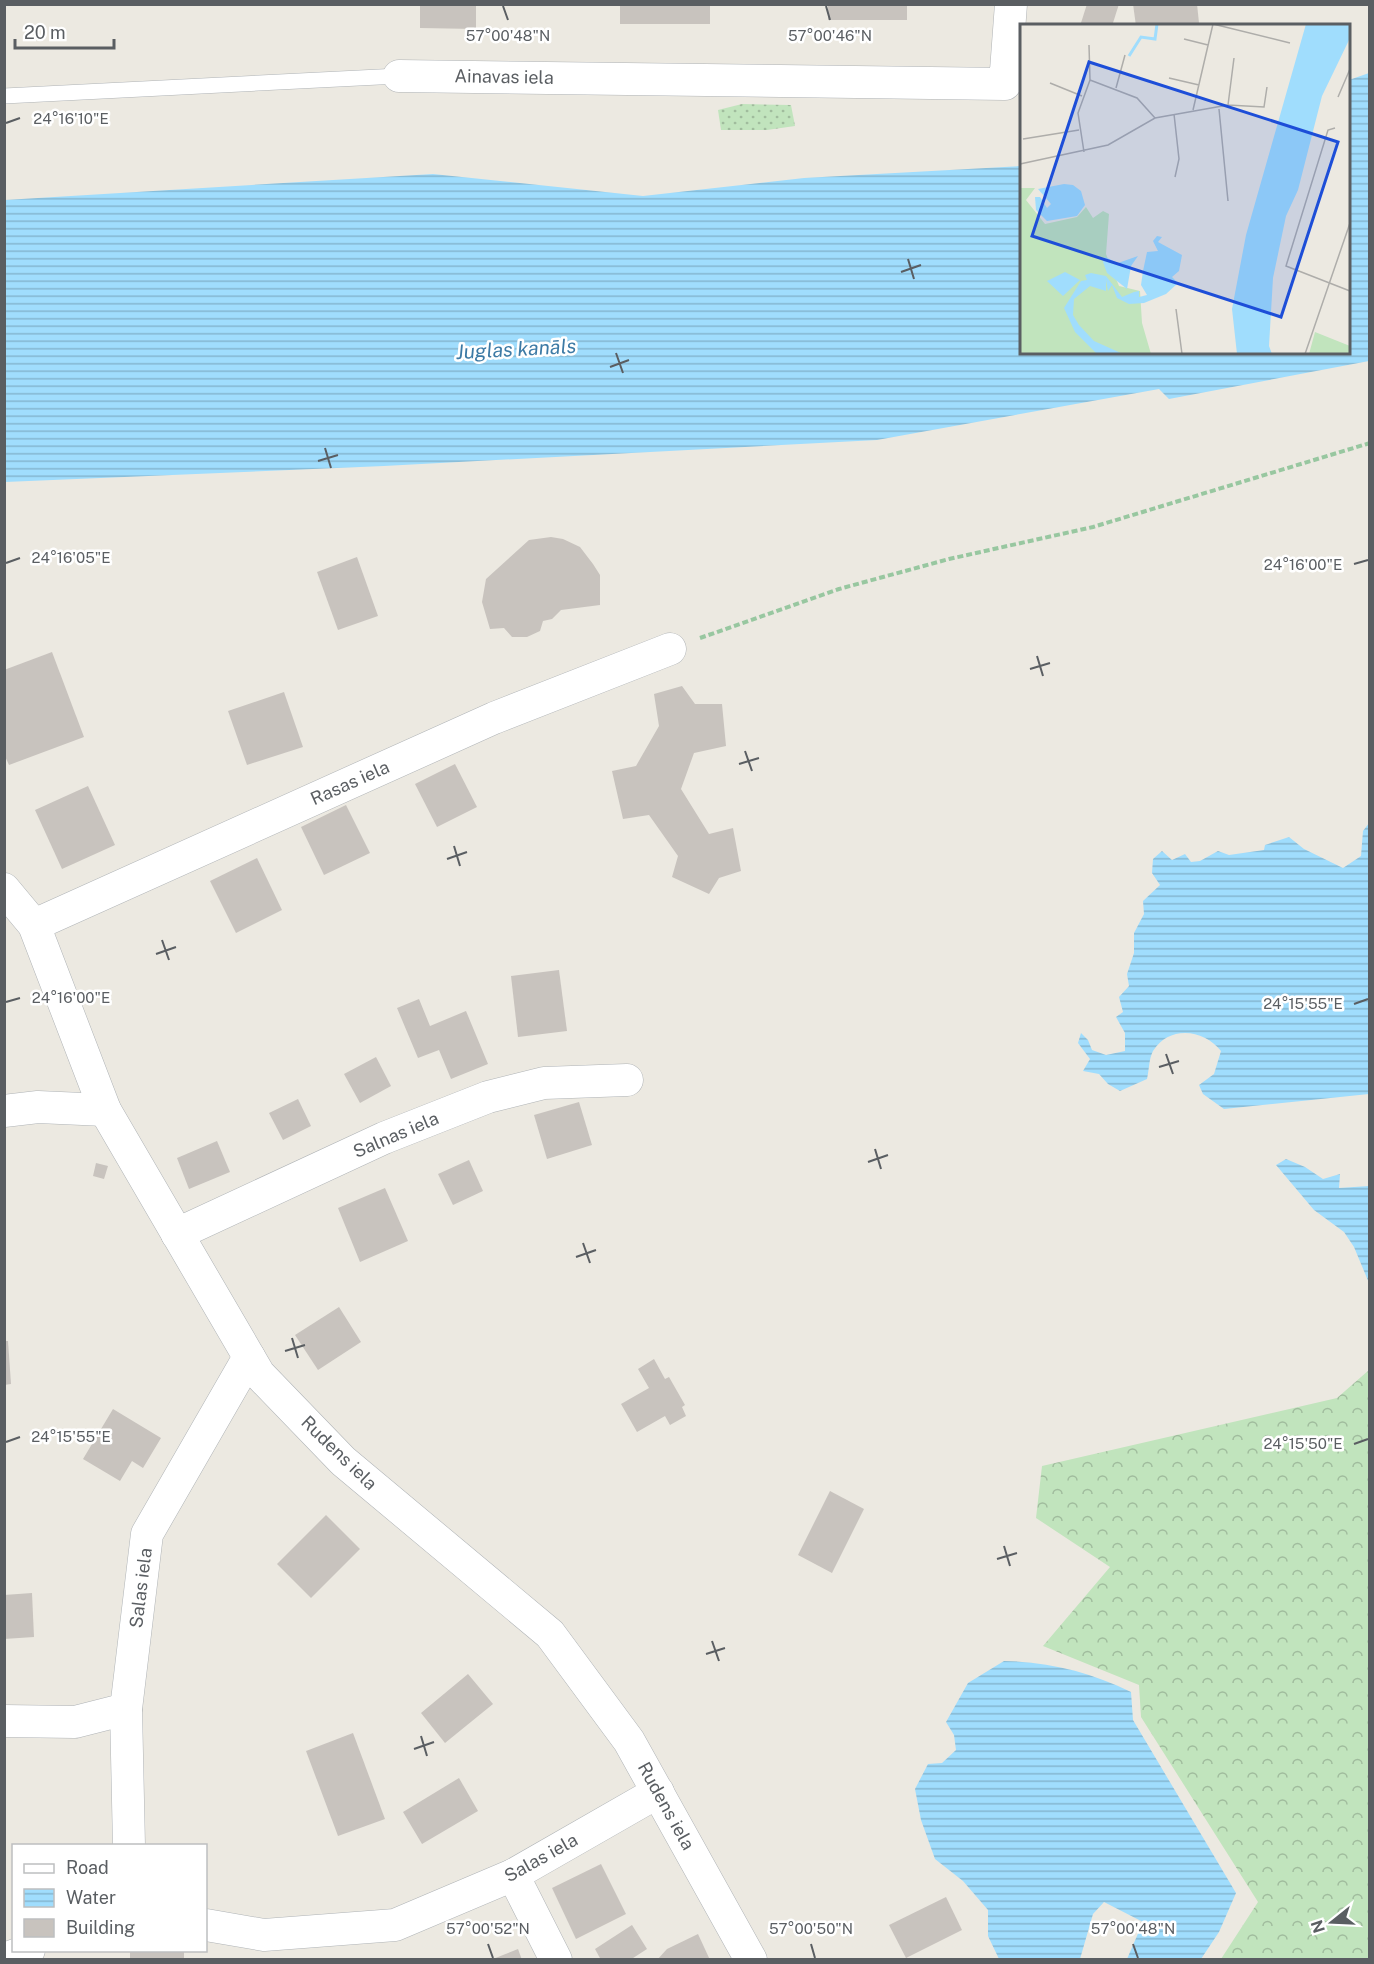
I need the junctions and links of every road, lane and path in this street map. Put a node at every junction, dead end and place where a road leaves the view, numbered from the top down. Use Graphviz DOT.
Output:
graph roads {
  1 [pos="1011,4"];
  2 [pos="399,76"];
  3 [pos="4,96"];
  4 [pos="1370,442"];
  5 [pos="670,649"];
  6 [pos="4,889"];
  7 [pos="34,926"];
  8 [pos="627,1080"];
  9 [pos="105,1110"];
  10 [pos="4,1111"];
  11 [pos="177,1234"];
  12 [pos="249,1357"];
  13 [pos="126,1710"];
  14 [pos="4,1721"];
  15 [pos="658,1792"];
  16 [pos="129,1844"];
  17 [pos="513,1875"];
  18 [pos="207,1925"];
  19 [pos="263,1947"];
  20 [pos="23,1952"];
  21 [pos="4,1959"];
  22 [pos="556,1959"];
  23 [pos="752,1959"];
  1 -- 2 [label="street, Ainavas iela"];
  2 -- 3 [label="lane, Ainavas iela"];
  4 -- 5 [label="path"];
  5 -- 7 [label="street, Rasas iela"];
  6 -- 7 [label="street, Rudens iela"];
  7 -- 9 [label="street, Rudens iela"];
  8 -- 11 [label="street, Salnas iela"];
  9 -- 10 [label="street"];
  9 -- 11 [label="street, Rudens iela"];
  11 -- 12 [label="street, Rudens iela"];
  12 -- 13 [label="street, Salas iela"];
  12 -- 15 [label="street, Rudens iela"];
  13 -- 14 [label="street"];
  13 -- 16 [label="street, Salas iela"];
  15 -- 17 [label="street, Salas iela"];
  15 -- 23 [label="street, Rudens iela"];
  17 -- 19 [label="street, Salas iela"];
  17 -- 22 [label="street"];
  18 -- 19 [label="street, Salas iela"];
  20 -- 21 [label="street"];
}
